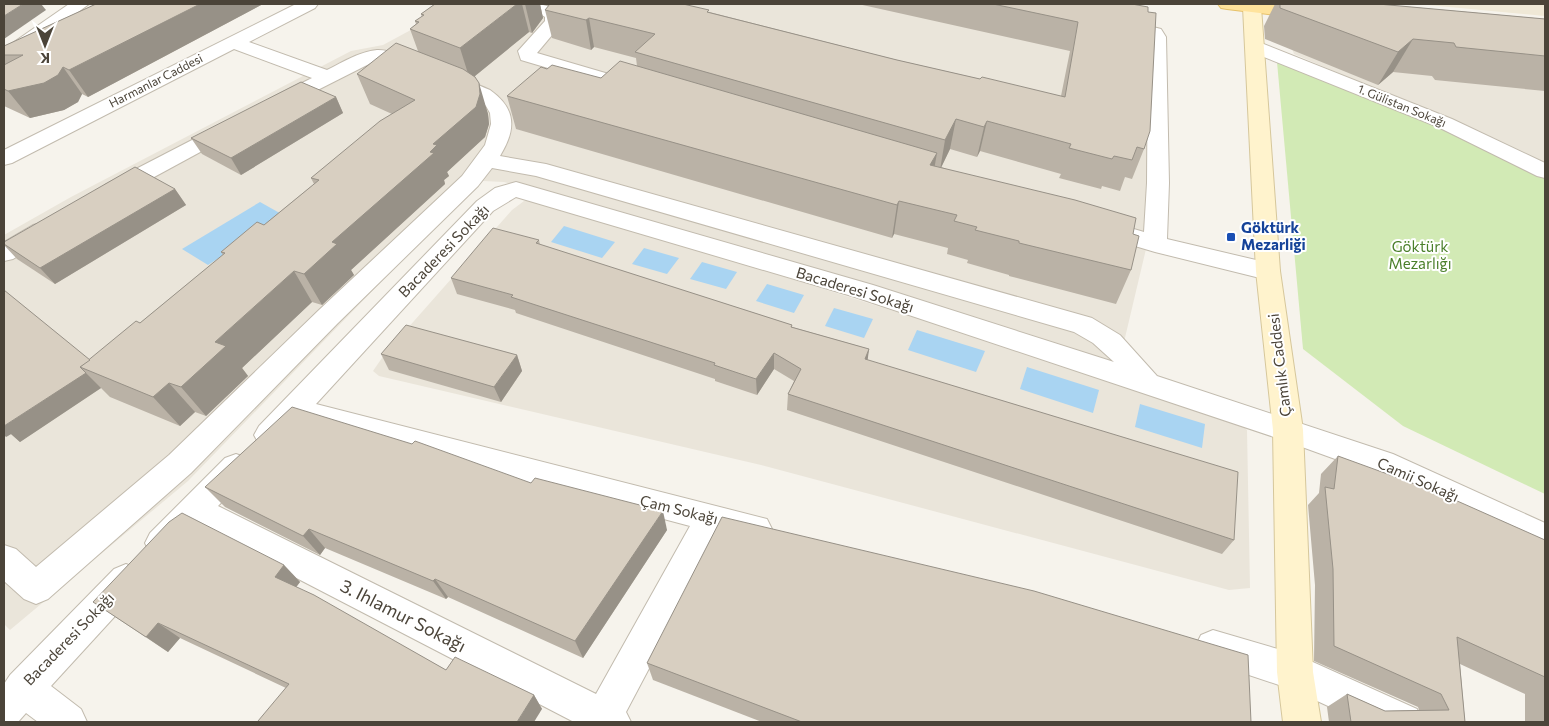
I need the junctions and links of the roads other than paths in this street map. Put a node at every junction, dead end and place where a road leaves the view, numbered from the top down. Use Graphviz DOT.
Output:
graph roads {
  1 [pos="80,4"];
  2 [pos="309,4"];
  3 [pos="511,4"];
  4 [pos="1244,5"];
  5 [pos="1320,8"];
  6 [pos="1102,21"];
  7 [pos="233,42"];
  8 [pos="1256,46"];
  9 [pos="4,58"];
  10 [pos="328,77"];
  11 [pos="652,93"];
  12 [pos="4,158"];
  13 [pos="487,161"];
  14 [pos="1545,171"];
  15 [pos="98,198"];
  16 [pos="55,223"];
  17 [pos="1088,224"];
  18 [pos="1155,244"];
  19 [pos="4,253"];
  20 [pos="1268,271"];
  21 [pos="1147,384"];
  22 [pos="295,410"];
  23 [pos="1288,430"];
  24 [pos="194,509"];
  25 [pos="711,519"];
  26 [pos="779,534"];
  27 [pos="1545,538"];
  28 [pos="4,560"];
  29 [pos="1182,638"];
  30 [pos="1295,672"];
  31 [pos="13,699"];
  32 [pos="605,721"];
  33 [pos="68,722"];
  34 [pos="1302,722"];
  35 [pos="1404,722"];
  1 -- 9 [label="street"];
  2 -- 7 [label="street, Harmanlar Caddesi"];
  3 -- 11 [label="street"];
  4 -- 5 [label="main road"];
  4 -- 8 [label="main road, Çamlık Caddesi"];
  6 -- 18 [label="street"];
  7 -- 10 [label="street"];
  7 -- 12 [label="street, Harmanlar Caddesi"];
  8 -- 14 [label="street, 1. Gülistan Sokağı"];
  8 -- 20 [label="main road, Çamlık Caddesi"];
  10 -- 13 [label="street"];
  10 -- 15 [label="street"];
  13 -- 21 [label="street, Bacaderesi Sokağı"];
  13 -- 28 [label="street"];
  16 -- 19 [label="street"];
  17 -- 18 [label="street"];
  18 -- 20 [label="street"];
  20 -- 23 [label="main road, Çamlık Caddesi"];
  21 -- 22 [label="street, Bacaderesi Sokağı"];
  21 -- 23 [label="street, Bacaderesi Sokağı"];
  22 -- 24 [label="street, Bacaderesi Sokağı"];
  22 -- 25 [label="street, Çam Sokağı"];
  23 -- 27 [label="street, Camii Sokağı"];
  23 -- 30 [label="main road, Çamlık Caddesi"];
  24 -- 31 [label="street, Bacaderesi Sokağı"];
  24 -- 32 [label="street, 3. Ihlamur Sokağı"];
  25 -- 26 [label="street, Çam Sokağı"];
  25 -- 32 [label="street"];
  29 -- 30 [label="street"];
  30 -- 34 [label="main road, Çamlık Caddesi"];
  30 -- 35 [label="street"];
  31 -- 33 [label="street"];
}
